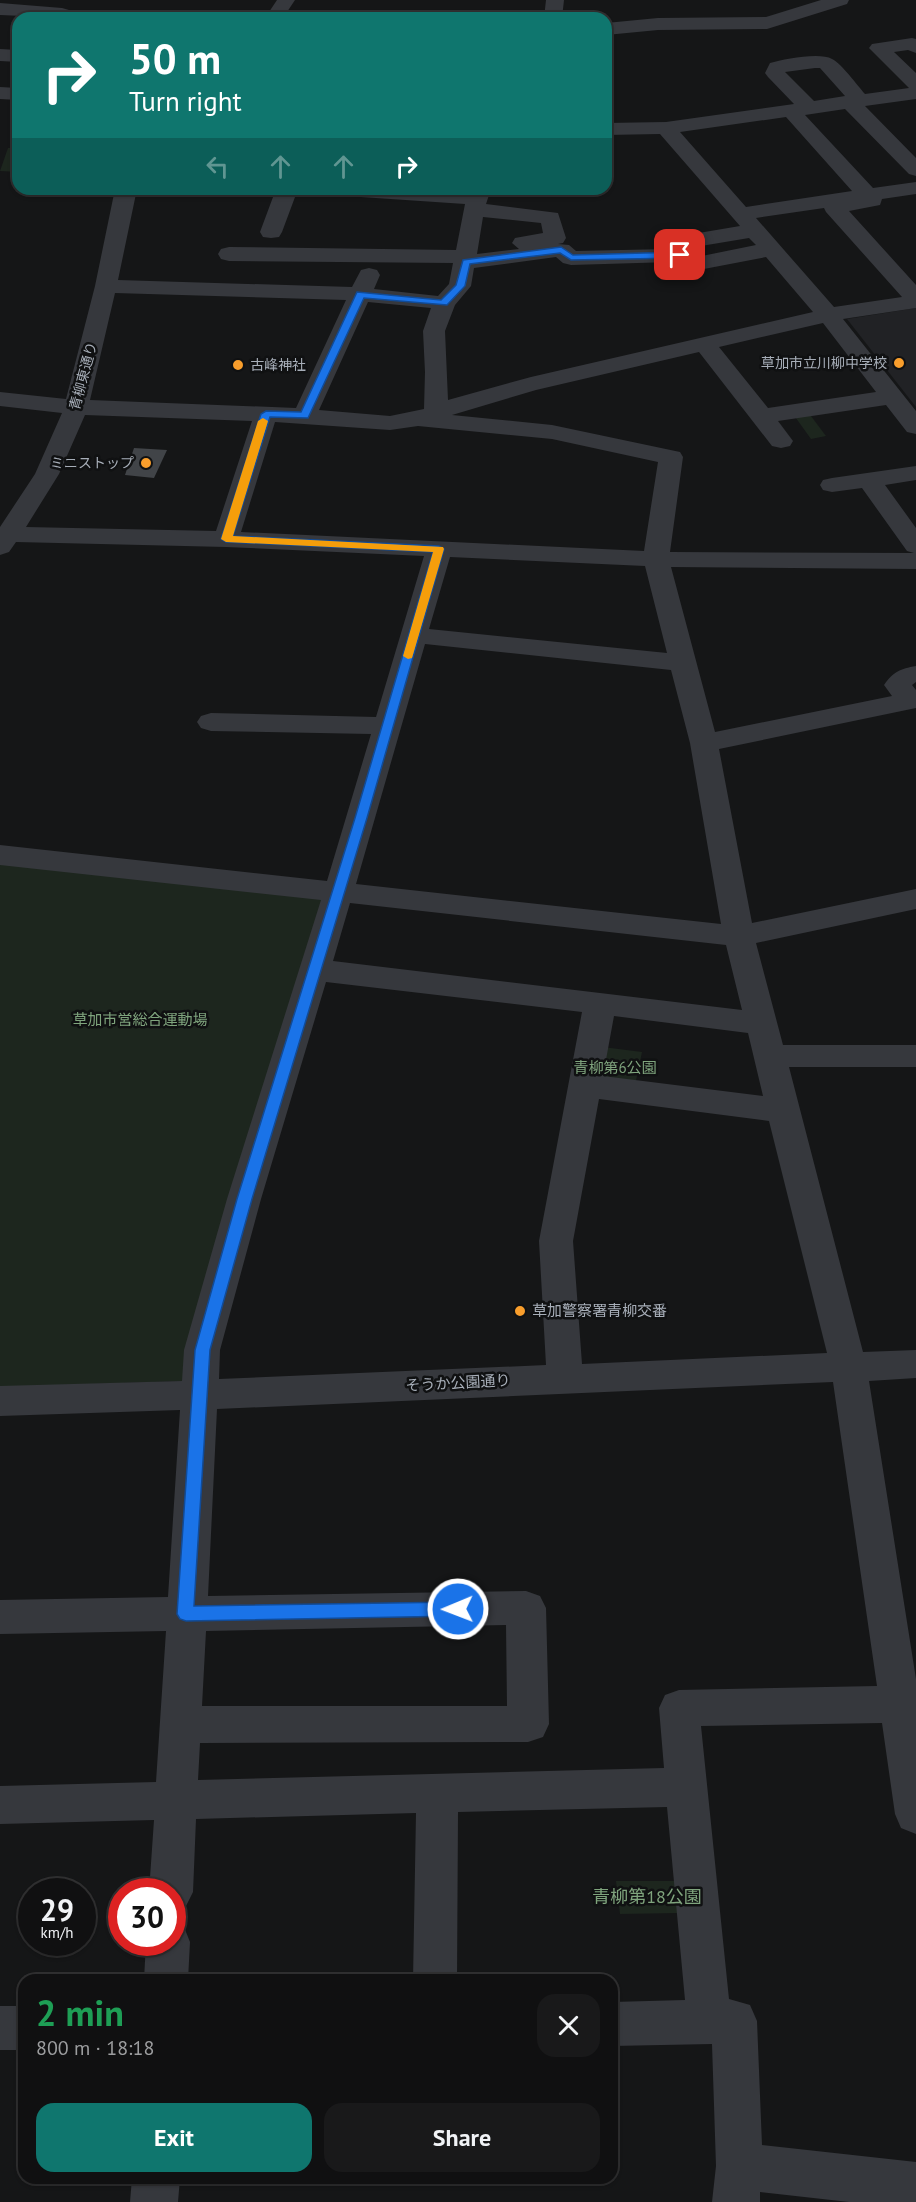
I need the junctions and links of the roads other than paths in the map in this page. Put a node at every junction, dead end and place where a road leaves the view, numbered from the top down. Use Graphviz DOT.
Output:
graph roads {
  1 [pos="840,0"];
  2 [pos="0,9"];
  3 [pos="37,12"];
  4 [pos="612,28"];
  5 [pos="916,47"];
  6 [pos="916,84"];
  7 [pos="916,93"];
  8 [pos="855,100"];
  9 [pos="799,109"];
  10 [pos="666,128"];
  11 [pos="612,129"];
  12 [pos="916,170"];
  13 [pos="916,188"];
  14 [pos="125,195"];
  15 [pos="285,195"];
  16 [pos="419,195"];
  17 [pos="868,195"];
  18 [pos="477,199"];
  19 [pos="749,222"];
  20 [pos="271,232"];
  21 [pos="772,249"];
  22 [pos="229,254"];
  23 [pos="377,255"];
  24 [pos="680,255"];
  25 [pos="467,257"];
  26 [pos="106,286"];
  27 [pos="360,294"];
  28 [pos="916,300"];
  29 [pos="444,303"];
  30 [pos="828,315"];
  31 [pos="704,343"];
  32 [pos="892,397"];
  33 [pos="0,399"];
  34 [pos="76,407"];
  35 [pos="266,414"];
  36 [pos="304,416"];
  37 [pos="427,416"];
  38 [pos="762,416"];
  39 [pos="916,427"];
  40 [pos="781,441"];
  41 [pos="916,473"];
  42 [pos="869,480"];
  43 [pos="832,485"];
  44 [pos="226,539"];
  45 [pos="5,541"];
  46 [pos="916,546"];
  47 [pos="439,549"];
  48 [pos="656,560"];
  49 [pos="916,561"];
  50 [pos="414,635"];
  51 [pos="684,663"];
  52 [pos="916,674"];
  53 [pos="913,701"];
  54 [pos="211,722"];
  55 [pos="388,726"];
  56 [pos="704,743"];
  57 [pos="0,855"];
  58 [pos="338,893"];
  59 [pos="916,899"];
  60 [pos="739,936"];
  61 [pos="315,970"];
  62 [pos="600,1003"];
  63 [pos="761,1024"];
  64 [pos="770,1056"];
  65 [pos="916,1056"];
  66 [pos="585,1085"];
  67 [pos="784,1111"];
  68 [pos="916,1364"];
  69 [pos="849,1368"];
  70 [pos="565,1378"];
  71 [pos="199,1395"];
  72 [pos="0,1401"];
  73 [pos="186,1614"];
  74 [pos="0,1617"];
  75 [pos="908,1705"];
  76 [pos="180,1725"];
  77 [pos="686,1787"];
  78 [pos="437,1794"];
  79 [pos="176,1801"];
  80 [pos="0,1805"];
  81 [pos="916,1814"];
  82 [pos="172,1878"];
  83 [pos="167,1956"];
  84 [pos="166,1974"];
  85 [pos="435,1974"];
  86 [pos="709,2022"];
  87 [pos="618,2024"];
  88 [pos="0,2028"];
  89 [pos="18,2028"];
  90 [pos="156,2184"];
  91 [pos="738,2184"];
  92 [pos="916,2186"];
  93 [pos="154,2202"];
  1 -- 4 [label="street"];
  2 -- 3 [label="street"];
  5 -- 6 [label="street"];
  7 -- 8 [label="street"];
  8 -- 9 [label="street"];
  8 -- 9 [label="street"];
  8 -- 12 [label="street"];
  9 -- 10 [label="street"];
  9 -- 17 [label="street"];
  10 -- 11 [label="street"];
  10 -- 19 [label="street"];
  13 -- 17 [label="street"];
  14 -- 26 [label="street, 青柳東通り"];
  15 -- 20 [label="street"];
  16 -- 18 [label="street"];
  17 -- 19 [label="street"];
  17 -- 28 [label="street"];
  18 -- 25 [label="street"];
  18 -- 25 [label="street"];
  19 -- 21 [label="street"];
  19 -- 24 [label="street"];
  21 -- 24 [label="street"];
  21 -- 30 [label="street"];
  22 -- 23 [label="street"];
  23 -- 25 [label="street"];
  23 -- 27 [label="street"];
  24 -- 25 [label="street"];
  25 -- 29 [label="street"];
  26 -- 27 [label="street"];
  26 -- 34 [label="street, 青柳東通り"];
  27 -- 29 [label="street"];
  27 -- 36 [label="street"];
  28 -- 30 [label="street"];
  29 -- 37 [label="street"];
  30 -- 31 [label="street"];
  30 -- 32 [label="street"];
  31 -- 37 [label="street"];
  31 -- 38 [label="street"];
  32 -- 38 [label="street"];
  32 -- 39 [label="street"];
  33 -- 34 [label="street"];
  34 -- 35 [label="street"];
  34 -- 45 [label="street, 青柳東通り"];
  35 -- 36 [label="street"];
  35 -- 44 [label="street"];
  36 -- 37 [label="street"];
  37 -- 48 [label="street"];
  38 -- 40 [label="street"];
  41 -- 42 [label="street"];
  42 -- 43 [label="street"];
  42 -- 46 [label="street"];
  44 -- 45 [label="street"];
  44 -- 47 [label="street"];
  47 -- 48 [label="street"];
  47 -- 50 [label="street"];
  48 -- 49 [label="street"];
  48 -- 51 [label="street"];
  50 -- 51 [label="street"];
  50 -- 55 [label="street"];
  51 -- 56 [label="street"];
  52 -- 53 [label="street"];
  53 -- 56 [label="street"];
  54 -- 55 [label="street"];
  55 -- 58 [label="street"];
  56 -- 60 [label="street"];
  57 -- 58 [label="street"];
  58 -- 60 [label="street"];
  58 -- 61 [label="street"];
  59 -- 60 [label="street"];
  60 -- 63 [label="street"];
  61 -- 62 [label="street"];
  61 -- 71 [label="street"];
  62 -- 63 [label="street"];
  62 -- 66 [label="street"];
  63 -- 64 [label="street"];
  64 -- 65 [label="street"];
  64 -- 67 [label="street"];
  66 -- 67 [label="street"];
  66 -- 70 [label="street"];
  67 -- 69 [label="street"];
  68 -- 69 [label="street, そうか公園通り"];
  69 -- 70 [label="street, そうか公園通り"];
  69 -- 75 [label="street"];
  70 -- 71 [label="street, そうか公園通り"];
  71 -- 72 [label="street, そうか公園通り"];
  71 -- 73 [label="street"];
  73 -- 74 [label="street"];
  73 -- 76 [label="street"];
  73 -- 76 [label="street"];
  75 -- 77 [label="street"];
  75 -- 81 [label="street"];
  76 -- 79 [label="street"];
  77 -- 78 [label="street"];
  77 -- 86 [label="street"];
  78 -- 79 [label="street"];
  78 -- 85 [label="street"];
  79 -- 80 [label="street"];
  79 -- 82 [label="street"];
  83 -- 84 [label="street"];
  86 -- 87 [label="street"];
  86 -- 91 [label="street"];
  88 -- 89 [label="street"];
  90 -- 93 [label="street"];
  91 -- 92 [label="street"];
}
